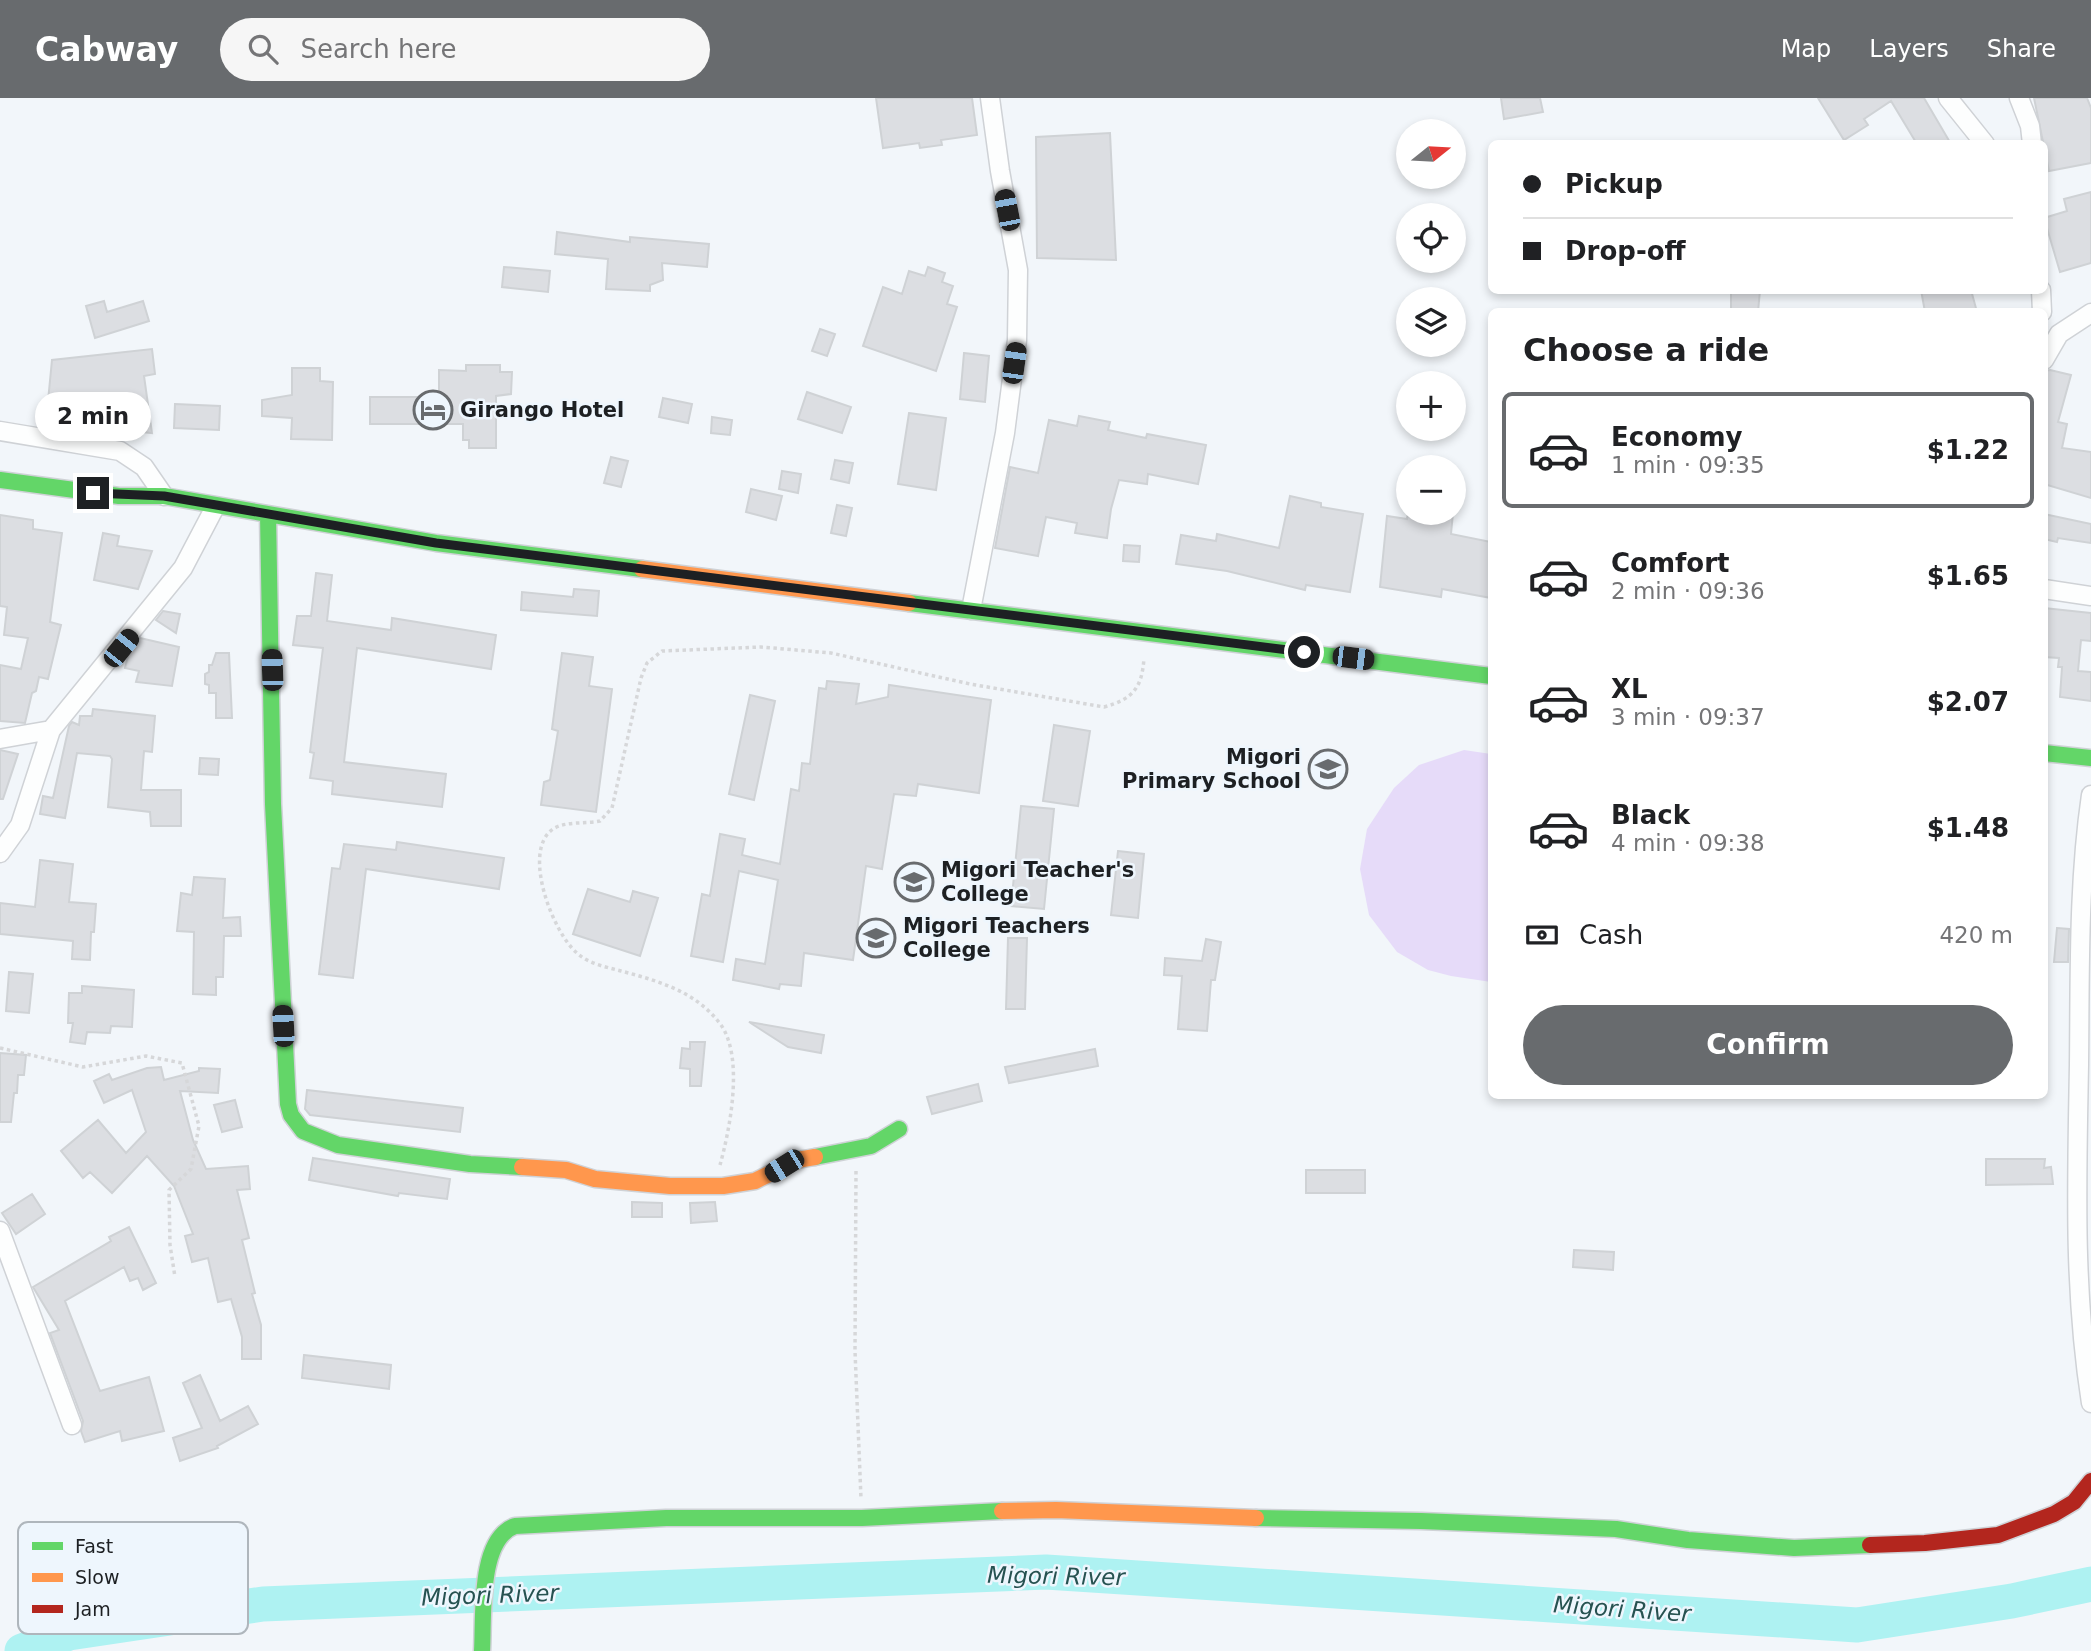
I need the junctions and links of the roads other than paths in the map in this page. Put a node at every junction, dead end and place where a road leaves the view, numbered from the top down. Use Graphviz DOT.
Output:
graph roads {
  1 [pos="990,98"];
  2 [pos="1948,98"];
  3 [pos="2019,98"];
  4 [pos="1982,140"];
  5 [pos="2032,140"];
  6 [pos="2091,313"];
  7 [pos="2048,353"];
  8 [pos="0,431"];
  9 [pos="0,480"];
  10 [pos="164,496"];
  11 [pos="215,507"];
  12 [pos="268,514"];
  13 [pos="2048,590"];
  14 [pos="2091,596"];
  15 [pos="971,610"];
  16 [pos="1488,676"];
  17 [pos="51,730"];
  18 [pos="0,739"];
  19 [pos="2048,753"];
  20 [pos="2091,758"];
  21 [pos="2091,795"];
  22 [pos="0,853"];
  23 [pos="2087,919"];
  24 [pos="899,1129"];
  25 [pos="0,1231"];
  26 [pos="2091,1403"];
  27 [pos="72,1425"];
  28 [pos="2091,1481"];
  29 [pos="482,1651"];
  1 -- 15 [label="street"];
  2 -- 4 [label="street"];
  3 -- 5 [label="street"];
  6 -- 7 [label="street"];
  8 -- 10 [label="street"];
  9 -- 10 [label="main road"];
  10 -- 11 [label="main road"];
  11 -- 12 [label="main road"];
  11 -- 17 [label="street"];
  12 -- 15 [label="main road"];
  12 -- 24 [label="main road"];
  13 -- 14 [label="street"];
  15 -- 16 [label="main road"];
  17 -- 18 [label="street"];
  17 -- 22 [label="street"];
  19 -- 20 [label="main road"];
  21 -- 23 [label="street"];
  23 -- 26 [label="street"];
  25 -- 27 [label="street"];
  28 -- 29 [label="main road"];
}
